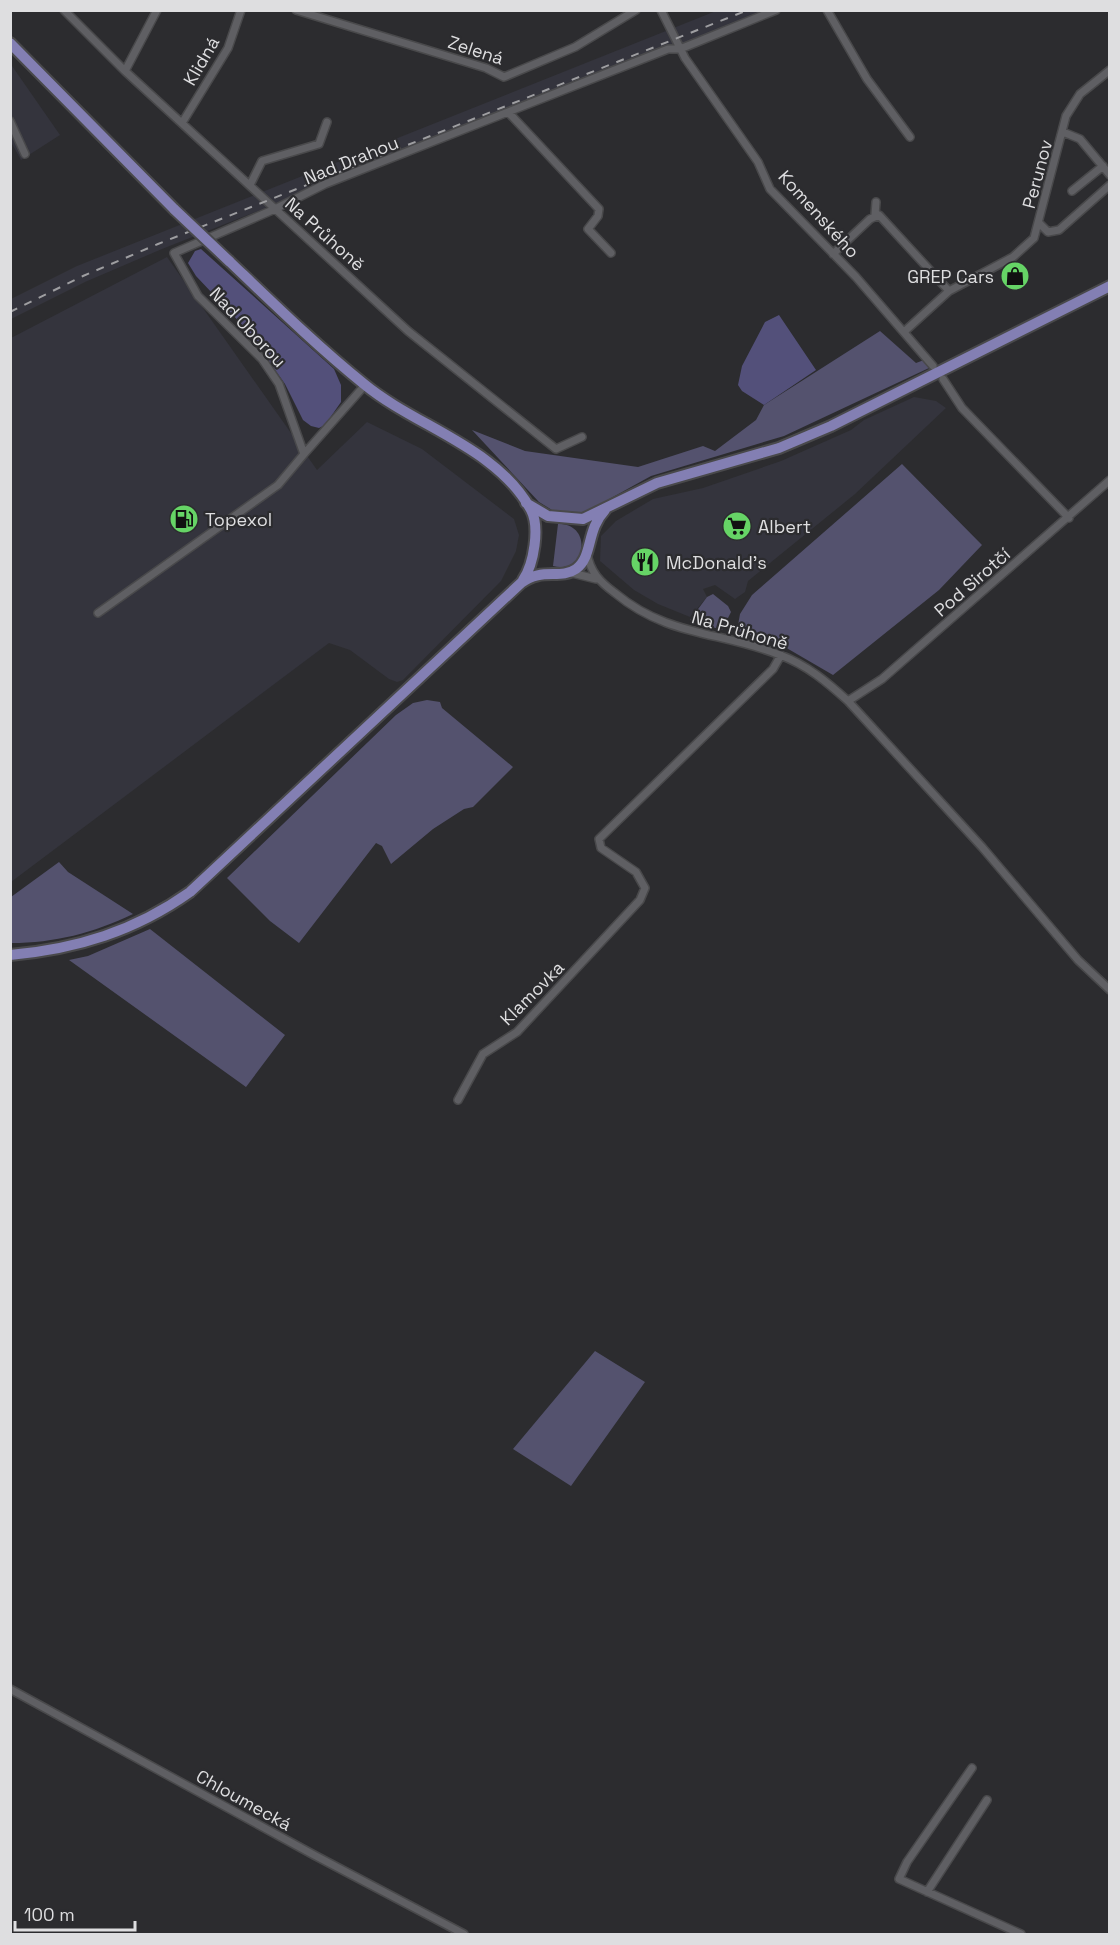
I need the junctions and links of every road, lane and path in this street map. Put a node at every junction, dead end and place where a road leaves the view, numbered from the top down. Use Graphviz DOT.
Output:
graph roads {
  1 [pos="64,10"];
  2 [pos="157,10"];
  3 [pos="241,10"];
  4 [pos="296,10"];
  5 [pos="636,10"];
  6 [pos="661,10"];
  7 [pos="776,10"];
  8 [pos="827,10"];
  9 [pos="10,43"];
  10 [pos="680,49"];
  11 [pos="125,70"];
  12 [pos="1110,70"];
  13 [pos="509,113"];
  14 [pos="10,121"];
  15 [pos="327,122"];
  16 [pos="182,123"];
  17 [pos="1063,132"];
  18 [pos="910,137"];
  19 [pos="25,154"];
  20 [pos="1103,166"];
  21 [pos="1110,175"];
  22 [pos="250,185"];
  23 [pos="1110,185"];
  24 [pos="1072,191"];
  25 [pos="876,202"];
  26 [pos="275,209"];
  27 [pos="875,215"];
  28 [pos="1039,223"];
  29 [pos="174,253"];
  30 [pos="611,254"];
  31 [pos="833,254"];
  32 [pos="1110,286"];
  33 [pos="949,291"];
  34 [pos="905,331"];
  35 [pos="933,366"];
  36 [pos="943,379"];
  37 [pos="365,386"];
  38 [pos="582,437"];
  39 [pos="304,454"];
  40 [pos="1110,480"];
  41 [pos="526,503"];
  42 [pos="605,510"];
  43 [pos="1069,518"];
  44 [pos="565,519"];
  45 [pos="535,536"];
  46 [pos="588,549"];
  47 [pos="533,551"];
  48 [pos="553,572"];
  49 [pos="568,572"];
  50 [pos="601,582"];
  51 [pos="521,583"];
  52 [pos="98,613"];
  53 [pos="781,655"];
  54 [pos="848,700"];
  55 [pos="10,955"];
  56 [pos="1110,990"];
  57 [pos="458,1100"];
  58 [pos="10,1689"];
  59 [pos="972,1767"];
  60 [pos="987,1800"];
  61 [pos="927,1892"];
  62 [pos="1012,1933"];
  63 [pos="464,1935"];
  64 [pos="1021,1935"];
  1 -- 11 [label="street, Na Průhoně"];
  2 -- 11 [label="street"];
  3 -- 16 [label="street, Klidná"];
  4 -- 5 [label="street, Zelená"];
  6 -- 10 [label="street, Komenského"];
  7 -- 10 [label="street, Nad Drahou"];
  8 -- 18 [label="street"];
  9 -- 37 [label="main road, bridge"];
  10 -- 13 [label="street, Nad Drahou"];
  10 -- 31 [label="street, Komenského"];
  11 -- 16 [label="street, Na Průhoně"];
  12 -- 17 [label="street, Perunov"];
  13 -- 26 [label="street, Nad Drahou"];
  13 -- 30 [label="street"];
  14 -- 19 [label="street"];
  15 -- 22 [label="street"];
  16 -- 22 [label="street, Na Průhoně"];
  17 -- 20 [label="street, Perunov"];
  17 -- 28 [label="street, Perunov"];
  20 -- 21 [label="street, Perunov"];
  20 -- 24 [label="street"];
  22 -- 26 [label="street, Na Průhoně"];
  23 -- 28 [label="street, Perunov"];
  25 -- 27 [label="street"];
  26 -- 29 [label="street, Nad Drahou"];
  26 -- 38 [label="street, Na Průhoně"];
  27 -- 31 [label="street"];
  27 -- 33 [label="street"];
  28 -- 33 [label="street, Perunov"];
  29 -- 39 [label="street, Nad Oborou"];
  31 -- 34 [label="street, Komenského"];
  32 -- 42 [label="main road"];
  33 -- 34 [label="street, Perunov"];
  34 -- 35 [label="street, Komenského"];
  36 -- 43 [label="street"];
  37 -- 39 [label="street"];
  37 -- 41 [label="main road"];
  39 -- 52 [label="street"];
  40 -- 43 [label="street, Pod Sirotčí"];
  41 -- 44 [label="main road"];
  41 -- 45 [label="main road"];
  42 -- 44 [label="main road"];
  42 -- 46 [label="main road"];
  43 -- 54 [label="street, Pod Sirotčí"];
  44 -- 45 [label="main road"];
  44 -- 46 [label="main road"];
  45 -- 47 [label="main road"];
  46 -- 49 [label="main road"];
  46 -- 50 [label="street, Na Průhoně"];
  47 -- 48 [label="main road"];
  47 -- 51 [label="main road"];
  48 -- 49 [label="main road"];
  48 -- 51 [label="main road"];
  49 -- 50 [label="street, Na Průhoně"];
  50 -- 53 [label="street, Na Průhoně"];
  51 -- 55 [label="main road"];
  53 -- 54 [label="street, Na Průhoně"];
  53 -- 57 [label="street, Klamovka"];
  54 -- 56 [label="street, Na Průhoně"];
  58 -- 63 [label="street, Chloumecká"];
  59 -- 61 [label="street"];
  60 -- 61 [label="street"];
  61 -- 62 [label="street"];
  62 -- 64 [label="street"];
}
